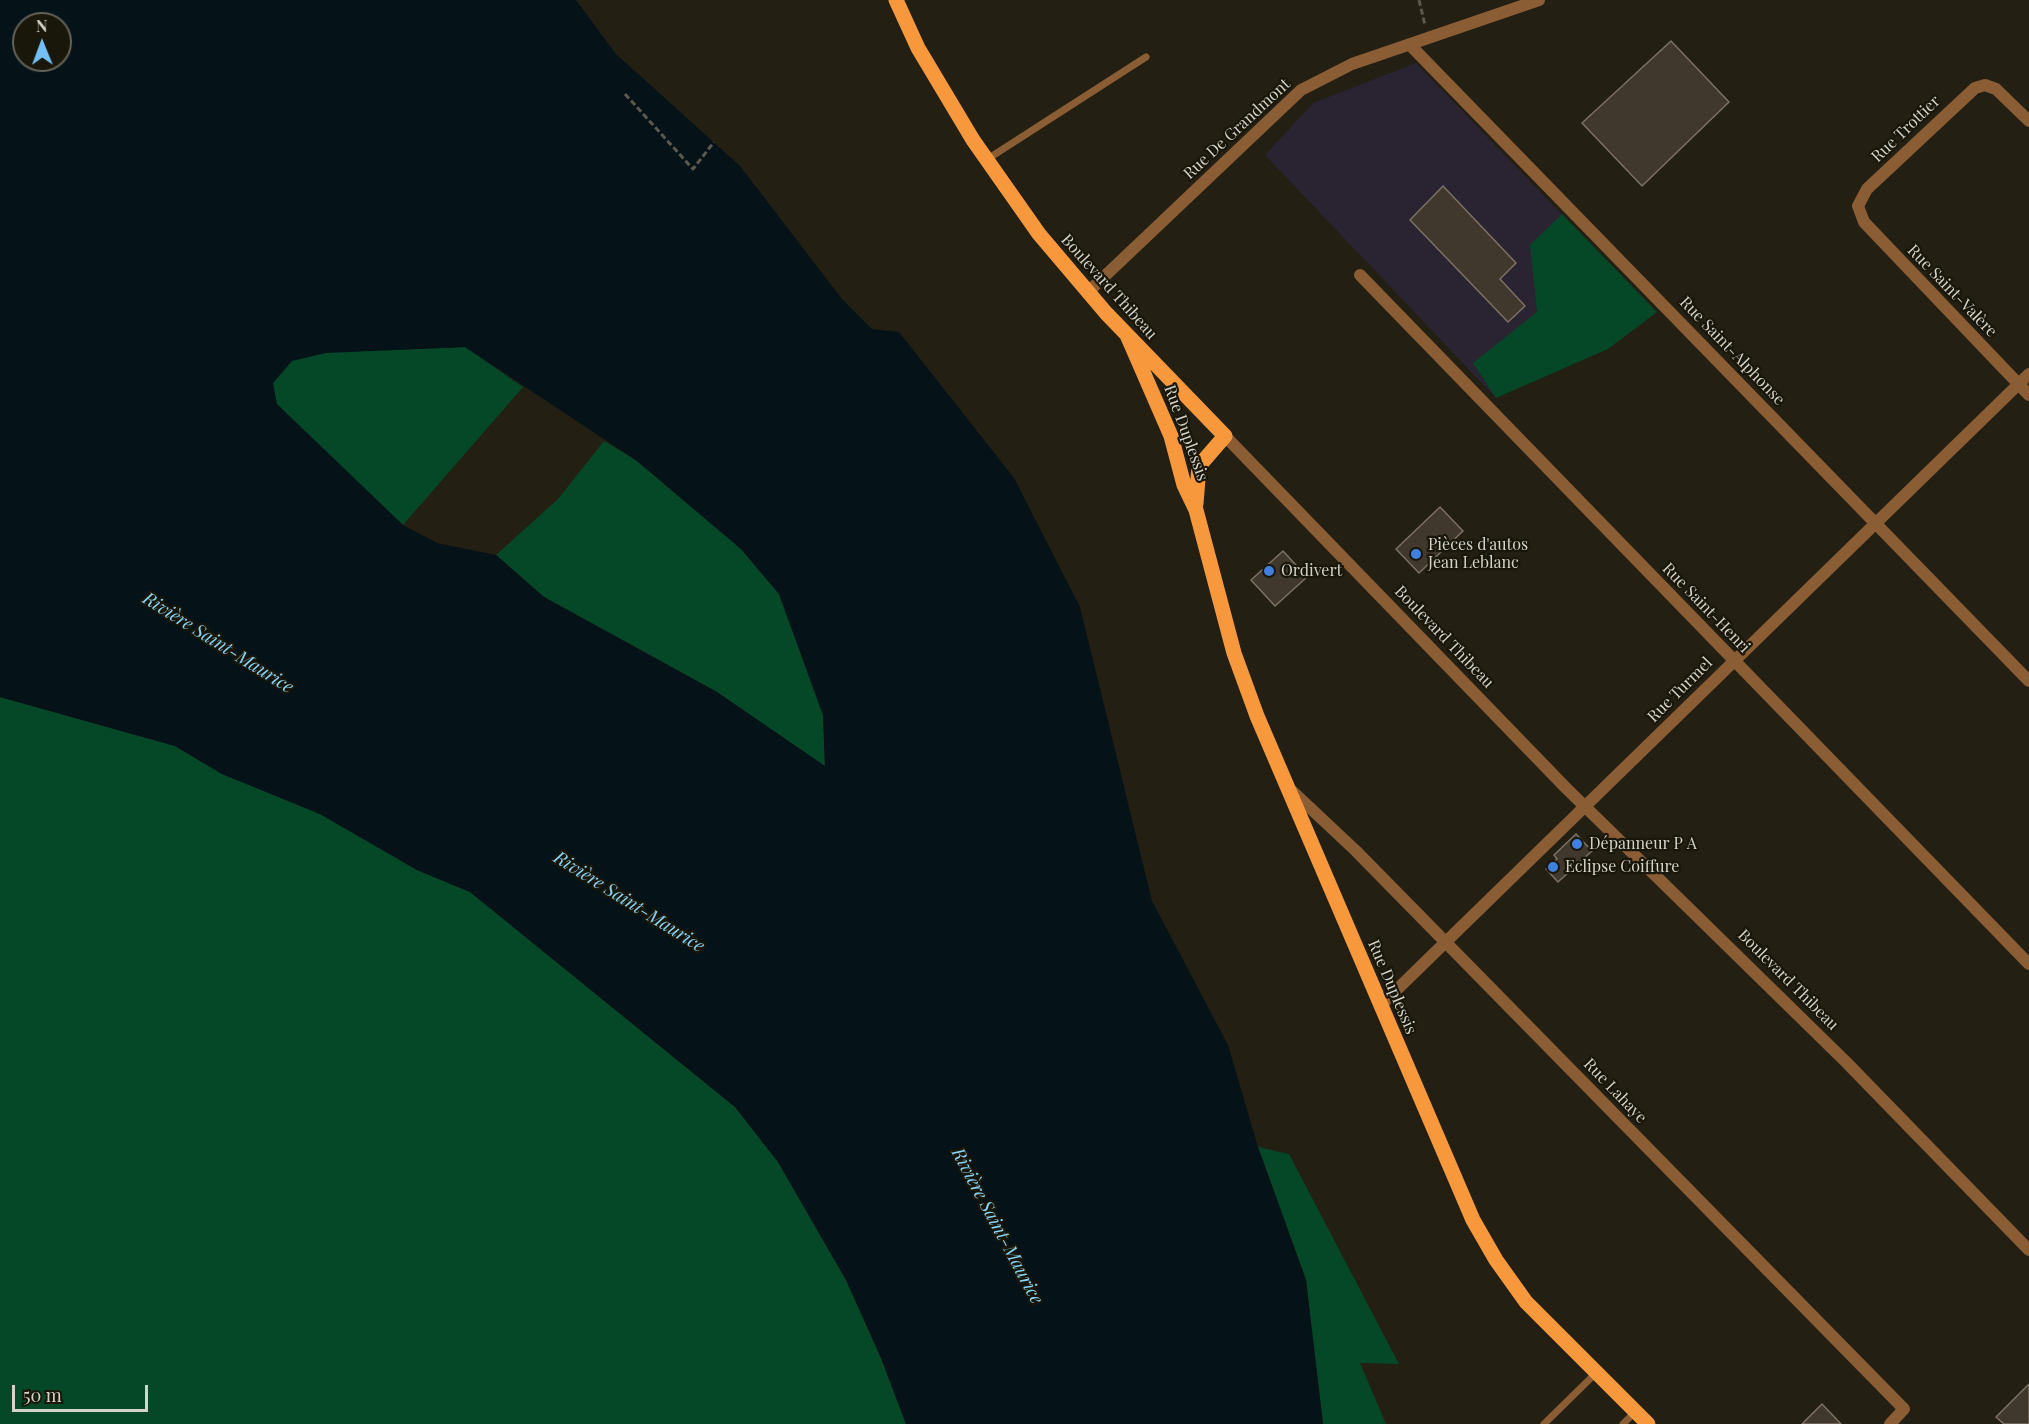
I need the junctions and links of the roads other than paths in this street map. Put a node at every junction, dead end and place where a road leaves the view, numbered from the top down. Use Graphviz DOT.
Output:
graph roads {
  1 [pos="896,0"];
  2 [pos="1539,0"];
  3 [pos="1410,45"];
  4 [pos="1146,57"];
  5 [pos="2029,122"];
  6 [pos="986,160"];
  7 [pos="1858,206"];
  8 [pos="1360,275"];
  9 [pos="1088,292"];
  10 [pos="1127,335"];
  11 [pos="2029,374"];
  12 [pos="2018,384"];
  13 [pos="2029,395"];
  14 [pos="1225,436"];
  15 [pos="1196,510"];
  16 [pos="1876,523"];
  17 [pos="1734,660"];
  18 [pos="2029,681"];
  19 [pos="1285,784"];
  20 [pos="1585,807"];
  21 [pos="1446,942"];
  22 [pos="2029,964"];
  23 [pos="1380,1006"];
  24 [pos="2029,1250"];
  25 [pos="1596,1373"];
  26 [pos="1635,1412"];
  27 [pos="1544,1424"];
  28 [pos="1623,1424"];
  29 [pos="1648,1424"];
  30 [pos="1890,1424"];
  1 -- 6 [label="main road, Boulevard Thibeau"];
  2 -- 3 [label="street, Rue De Grandmont"];
  3 -- 9 [label="street, Rue De Grandmont"];
  3 -- 16 [label="street, Rue Saint-Alphonse"];
  4 -- 6 [label="lane"];
  5 -- 7 [label="street, Rue Trottier"];
  6 -- 9 [label="main road, Boulevard Thibeau"];
  7 -- 12 [label="street, Rue Saint-Valère"];
  8 -- 17 [label="street, Rue Saint-Henri"];
  9 -- 10 [label="main road, Boulevard Thibeau"];
  10 -- 14 [label="main road, Boulevard Thibeau"];
  10 -- 15 [label="main road, Rue Duplessis"];
  11 -- 12 [label="street, Rue Turmel"];
  12 -- 13 [label="street, Rue Saint-Valère"];
  12 -- 16 [label="street, Rue Turmel"];
  14 -- 15 [label="main road, Rue Duplessis"];
  14 -- 20 [label="street, Boulevard Thibeau"];
  15 -- 19 [label="main road, Rue Duplessis"];
  16 -- 17 [label="street, Rue Turmel"];
  16 -- 18 [label="street, Rue Saint-Alphonse"];
  17 -- 20 [label="street, Rue Turmel"];
  17 -- 22 [label="street, Rue Saint-Henri"];
  19 -- 21 [label="street, Rue Lahaye"];
  19 -- 23 [label="main road, Rue Duplessis"];
  20 -- 21 [label="street, Rue Turmel"];
  20 -- 24 [label="street, Boulevard Thibeau"];
  21 -- 23 [label="street, Rue Turmel"];
  21 -- 30 [label="street, Rue Lahaye"];
  23 -- 25 [label="main road, Rue Duplessis"];
  25 -- 26 [label="main road, Rue Duplessis"];
  25 -- 27 [label="lane"];
  26 -- 28 [label="lane"];
  26 -- 29 [label="main road, Rue Duplessis"];
}
